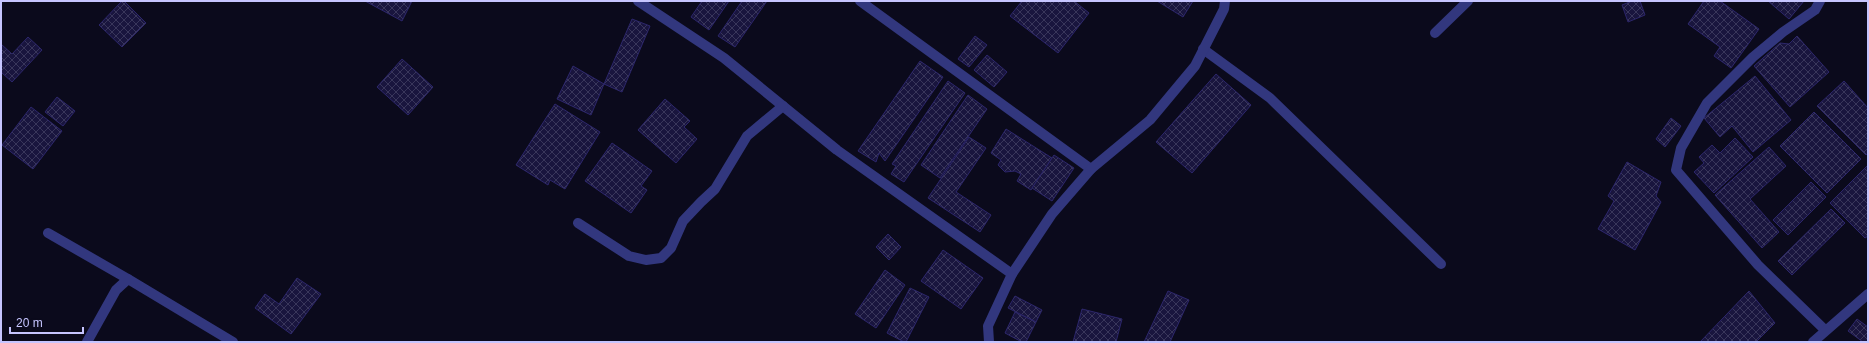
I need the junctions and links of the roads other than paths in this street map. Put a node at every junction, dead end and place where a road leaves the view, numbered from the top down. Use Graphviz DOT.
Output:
graph roads {
  1 [pos="638,1"];
  2 [pos="860,1"];
  3 [pos="1226,1"];
  4 [pos="1468,1"];
  5 [pos="1820,1"];
  6 [pos="1435,33"];
  7 [pos="1203,49"];
  8 [pos="783,106"];
  9 [pos="1091,169"];
  10 [pos="578,223"];
  11 [pos="48,233"];
  12 [pos="1441,264"];
  13 [pos="1012,274"];
  14 [pos="128,279"];
  15 [pos="1868,294"];
  16 [pos="1825,330"];
  17 [pos="87,342"];
  18 [pos="233,342"];
  19 [pos="989,342"];
  20 [pos="1813,342"];
  1 -- 8 [label="street"];
  2 -- 9 [label="street"];
  3 -- 7 [label="street"];
  4 -- 6 [label="street"];
  5 -- 16 [label="street"];
  7 -- 9 [label="street"];
  7 -- 12 [label="street"];
  8 -- 10 [label="street"];
  8 -- 13 [label="street"];
  9 -- 13 [label="street"];
  11 -- 14 [label="street"];
  13 -- 19 [label="street"];
  14 -- 17 [label="street"];
  14 -- 18 [label="street"];
  15 -- 16 [label="street"];
  16 -- 20 [label="street"];
}
